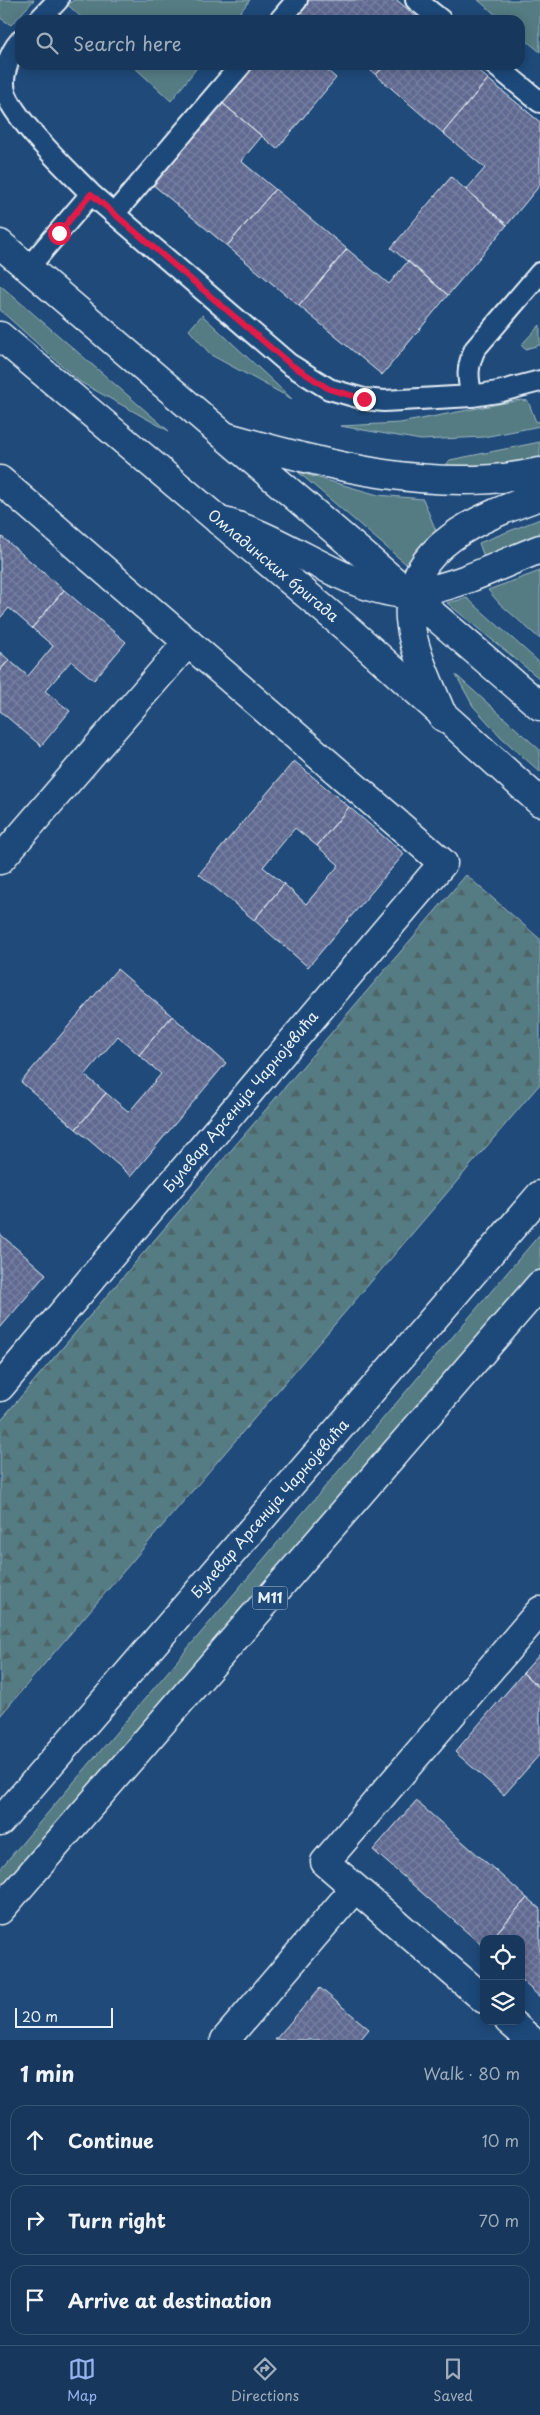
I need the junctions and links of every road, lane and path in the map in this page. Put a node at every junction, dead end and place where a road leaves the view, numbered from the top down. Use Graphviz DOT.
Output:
graph roads {
  1 [pos="58,0"];
  2 [pos="297,0"];
  3 [pos="416,0"];
  4 [pos="44,15"];
  5 [pos="284,15"];
  6 [pos="435,15"];
  7 [pos="15,46"];
  8 [pos="238,70"];
  9 [pos="501,70"];
  10 [pos="540,102"];
  11 [pos="91,194"];
  12 [pos="114,214"];
  13 [pos="0,244"];
  14 [pos="28,268"];
  15 [pos="540,273"];
  16 [pos="0,336"];
  17 [pos="12,352"];
  18 [pos="540,381"];
  19 [pos="472,396"];
  20 [pos="227,437"];
  21 [pos="540,472"];
  22 [pos="0,480"];
  23 [pos="540,496"];
  24 [pos="219,520"];
  25 [pos="540,549"];
  26 [pos="411,594"];
  27 [pos="188,642"];
  28 [pos="540,706"];
  29 [pos="443,717"];
  30 [pos="540,802"];
  31 [pos="0,860"];
  32 [pos="540,1195"];
  33 [pos="540,1285"];
  34 [pos="0,1386"];
  35 [pos="540,1611"];
  36 [pos="0,1822"];
  37 [pos="355,1888"];
  38 [pos="0,1910"];
  39 [pos="480,1996"];
  40 [pos="514,2025"];
  41 [pos="225,2040"];
  42 [pos="531,2040"];
  1 -- 4 [label="lane"];
  2 -- 5 [label="lane"];
  3 -- 6 [label="lane"];
  7 -- 11 [label="lane"];
  8 -- 12 [label="lane"];
  9 -- 10 [label="lane"];
  11 -- 12 [label="lane"];
  11 -- 14 [label="lane"];
  12 -- 19 [label="lane"];
  13 -- 14 [label="main road"];
  14 -- 20 [label="main road"];
  15 -- 19 [label="lane"];
  16 -- 17 [label="main road, Омладинских бригада"];
  17 -- 24 [label="main road, Омладинских бригада"];
  18 -- 19 [label="lane"];
  20 -- 21 [label="main road"];
  20 -- 26 [label="main road"];
  22 -- 27 [label="main road"];
  23 -- 26 [label="main road"];
  24 -- 26 [label="main road"];
  24 -- 29 [label="main road, Омладинских бригада"];
  25 -- 26 [label="main road"];
  26 -- 28 [label="main road"];
  26 -- 29 [label="main road"];
  27 -- 31 [label="main road"];
  27 -- 34 [label="main road, Булевар Арсенија Чарнојевића"];
  29 -- 30 [label="main road, Омладинских бригада"];
  32 -- 36 [label="main road, Булевар Арсенија Чарнојевића"];
  33 -- 38 [label="main road, M11"];
  35 -- 37 [label="main road"];
  37 -- 39 [label="main road"];
  37 -- 41 [label="main road"];
  40 -- 42 [label="main road"];
}
